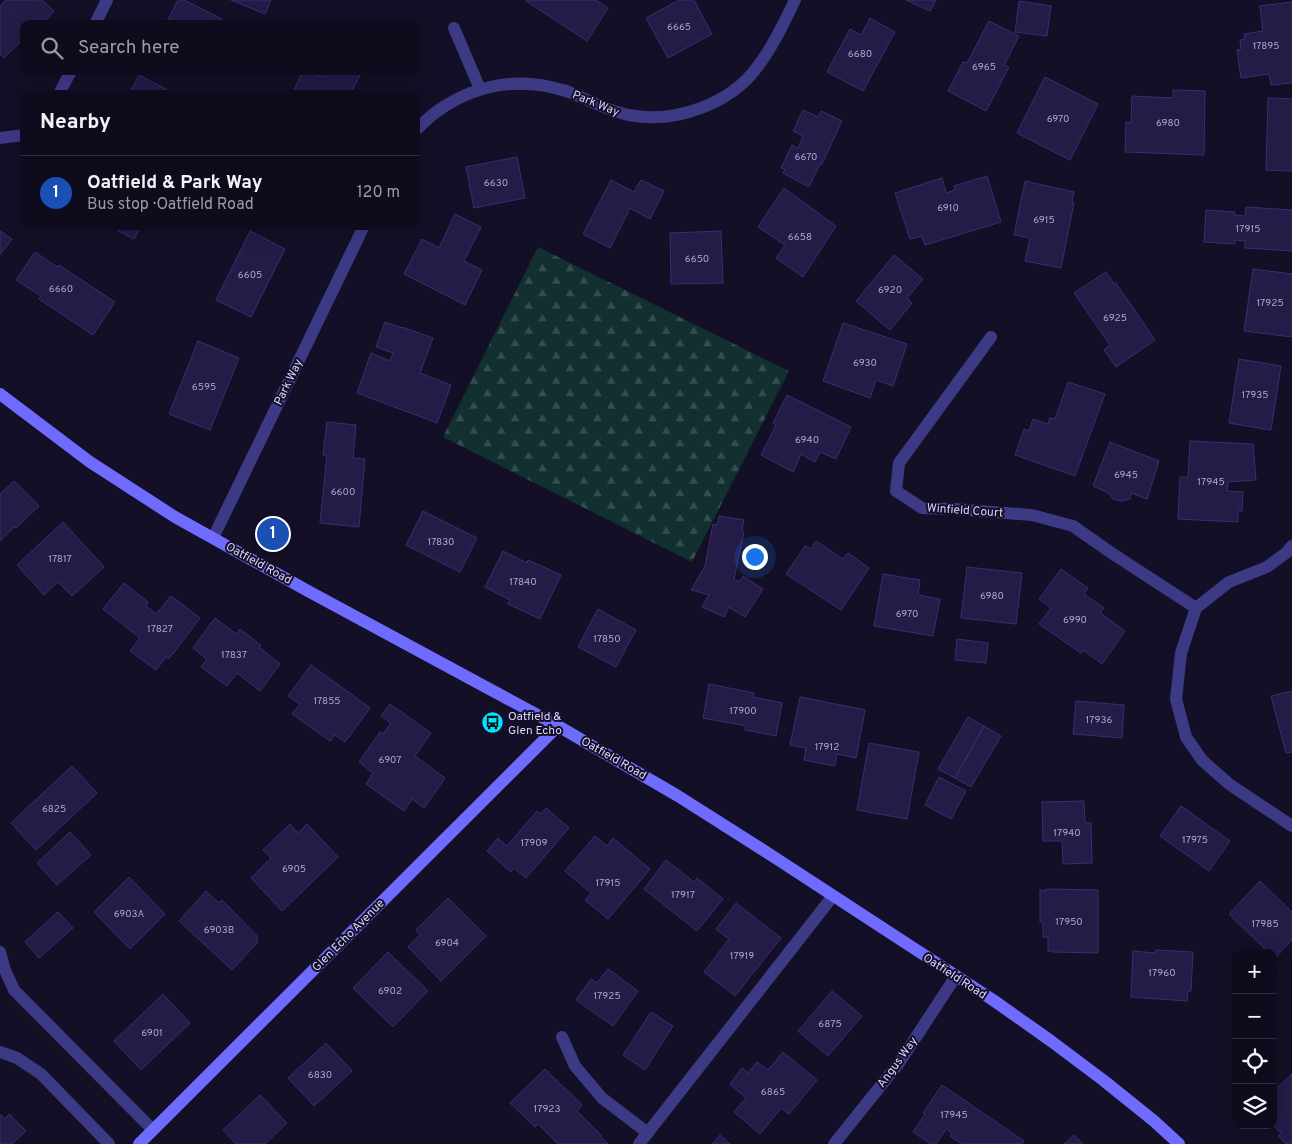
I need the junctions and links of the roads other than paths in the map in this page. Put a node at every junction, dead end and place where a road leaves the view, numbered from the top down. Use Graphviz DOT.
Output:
graph roads {
  1 [pos="107,0"];
  2 [pos="795,0"];
  3 [pos="97,20"];
  4 [pos="454,28"];
  5 [pos="69,75"];
  6 [pos="61,90"];
  7 [pos="480,90"];
  8 [pos="420,126"];
  9 [pos="20,136"];
  10 [pos="0,138"];
  11 [pos="362,230"];
  12 [pos="991,337"];
  13 [pos="0,394"];
  14 [pos="213,538"];
  15 [pos="1292,546"];
  16 [pos="1196,608"];
  17 [pos="558,726"];
  18 [pos="1292,826"];
  19 [pos="833,896"];
  20 [pos="0,952"];
  21 [pos="956,976"];
  22 [pos="562,1037"];
  23 [pos="0,1052"];
  24 [pos="153,1130"];
  25 [pos="648,1133"];
  26 [pos="109,1144"];
  27 [pos="139,1144"];
  28 [pos="639,1144"];
  29 [pos="834,1144"];
  30 [pos="1179,1144"];
  1 -- 3 [label="street"];
  2 -- 7 [label="street, Park Way"];
  4 -- 7 [label="street"];
  5 -- 6 [label="street"];
  7 -- 8 [label="street, Park Way"];
  9 -- 10 [label="street"];
  11 -- 14 [label="street, Park Way"];
  12 -- 16 [label="street, Winfield Court"];
  13 -- 14 [label="main road, Oatfield Road"];
  14 -- 17 [label="main road, Oatfield Road"];
  15 -- 16 [label="street"];
  16 -- 18 [label="street"];
  17 -- 19 [label="main road, Oatfield Road"];
  17 -- 24 [label="main road, Glen Echo Avenue"];
  19 -- 21 [label="main road, Oatfield Road"];
  19 -- 25 [label="street"];
  20 -- 24 [label="street"];
  21 -- 29 [label="street, Angus Way"];
  21 -- 30 [label="main road, Oatfield Road"];
  22 -- 25 [label="street"];
  23 -- 26 [label="street"];
  24 -- 27 [label="main road, Glen Echo Avenue"];
  25 -- 28 [label="street"];
}
